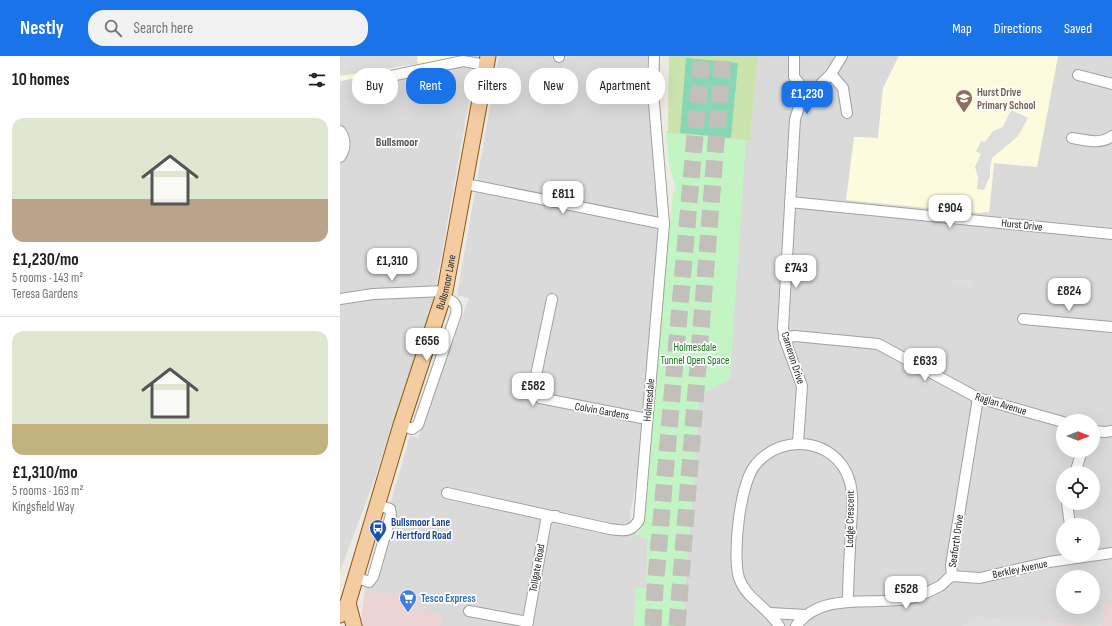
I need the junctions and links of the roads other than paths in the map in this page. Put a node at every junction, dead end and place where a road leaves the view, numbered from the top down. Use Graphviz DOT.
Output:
graph roads {
  1 [pos="654,56"];
  2 [pos="794,56"];
  3 [pos="842,56"];
  4 [pos="487,60"];
  5 [pos="398,74"];
  6 [pos="831,74"];
  7 [pos="1078,75"];
  8 [pos="1112,84"];
  9 [pos="809,95"];
  10 [pos="847,113"];
  11 [pos="340,131"];
  12 [pos="1112,136"];
  13 [pos="1072,138"];
  14 [pos="340,157"];
  15 [pos="466,184"];
  16 [pos="790,202"];
  17 [pos="664,224"];
  18 [pos="1112,234"];
  19 [pos="444,294"];
  20 [pos="340,299"];
  21 [pos="552,299"];
  22 [pos="1024,319"];
  23 [pos="1112,327"];
  24 [pos="784,338"];
  25 [pos="978,398"];
  26 [pos="647,419"];
  27 [pos="1056,420"];
  28 [pos="1112,431"];
  29 [pos="1100,432"];
  30 [pos="798,443"];
  31 [pos="447,493"];
  32 [pos="556,516"];
  33 [pos="1112,553"];
  34 [pos="1100,554"];
  35 [pos="1056,560"];
  36 [pos="952,576"];
  37 [pos="848,602"];
  38 [pos="344,609"];
  39 [pos="469,611"];
  40 [pos="770,613"];
  41 [pos="806,615"];
  42 [pos="340,620"];
  43 [pos="527,624"];
  44 [pos="341,626"];
  45 [pos="354,626"];
  46 [pos="779,626"];
  47 [pos="796,626"];
  1 -- 17 [label="street, Holmesdale"];
  2 -- 9 [label="street"];
  3 -- 6 [label="street, Cameron Drive"];
  4 -- 5 [label="street"];
  4 -- 15 [label="main road, Bullsmoor Lane"];
  6 -- 9 [label="street, Cameron Drive"];
  6 -- 10 [label="street"];
  7 -- 8 [label="street"];
  9 -- 16 [label="street, Cameron Drive"];
  11 -- 14 [label="street"];
  12 -- 13 [label="street"];
  15 -- 17 [label="street"];
  15 -- 19 [label="main road, Bullsmoor Lane"];
  16 -- 18 [label="street, Hurst Drive"];
  16 -- 24 [label="street, Cameron Drive"];
  17 -- 26 [label="street, Holmesdale"];
  19 -- 20 [label="street"];
  19 -- 38 [label="main road, Bullsmoor Lane"];
  21 -- 26 [label="street, Colvin Gardens"];
  22 -- 23 [label="street"];
  24 -- 25 [label="street, Raglan Avenue"];
  24 -- 30 [label="street, Cameron Drive"];
  25 -- 27 [label="street, Raglan Avenue"];
  25 -- 36 [label="street, Seaforth Drive"];
  26 -- 32 [label="street, Holmesdale"];
  28 -- 29 [label="street"];
  30 -- 37 [label="street, Lodge Crescent"];
  30 -- 40 [label="street, Lodge Crescent"];
  31 -- 32 [label="street, Holmesdale"];
  32 -- 43 [label="street, Tollgate Road"];
  33 -- 34 [label="street, Berkley Avenue"];
  35 -- 36 [label="street, Berkley Avenue"];
  36 -- 37 [label="street, Seaforth Drive"];
  37 -- 41 [label="street"];
  38 -- 45 [label="main road"];
  39 -- 43 [label="street"];
  40 -- 41 [label="street"];
  40 -- 46 [label="street, Lodge Crescent"];
  41 -- 47 [label="street"];
  42 -- 44 [label="main road"];
}
